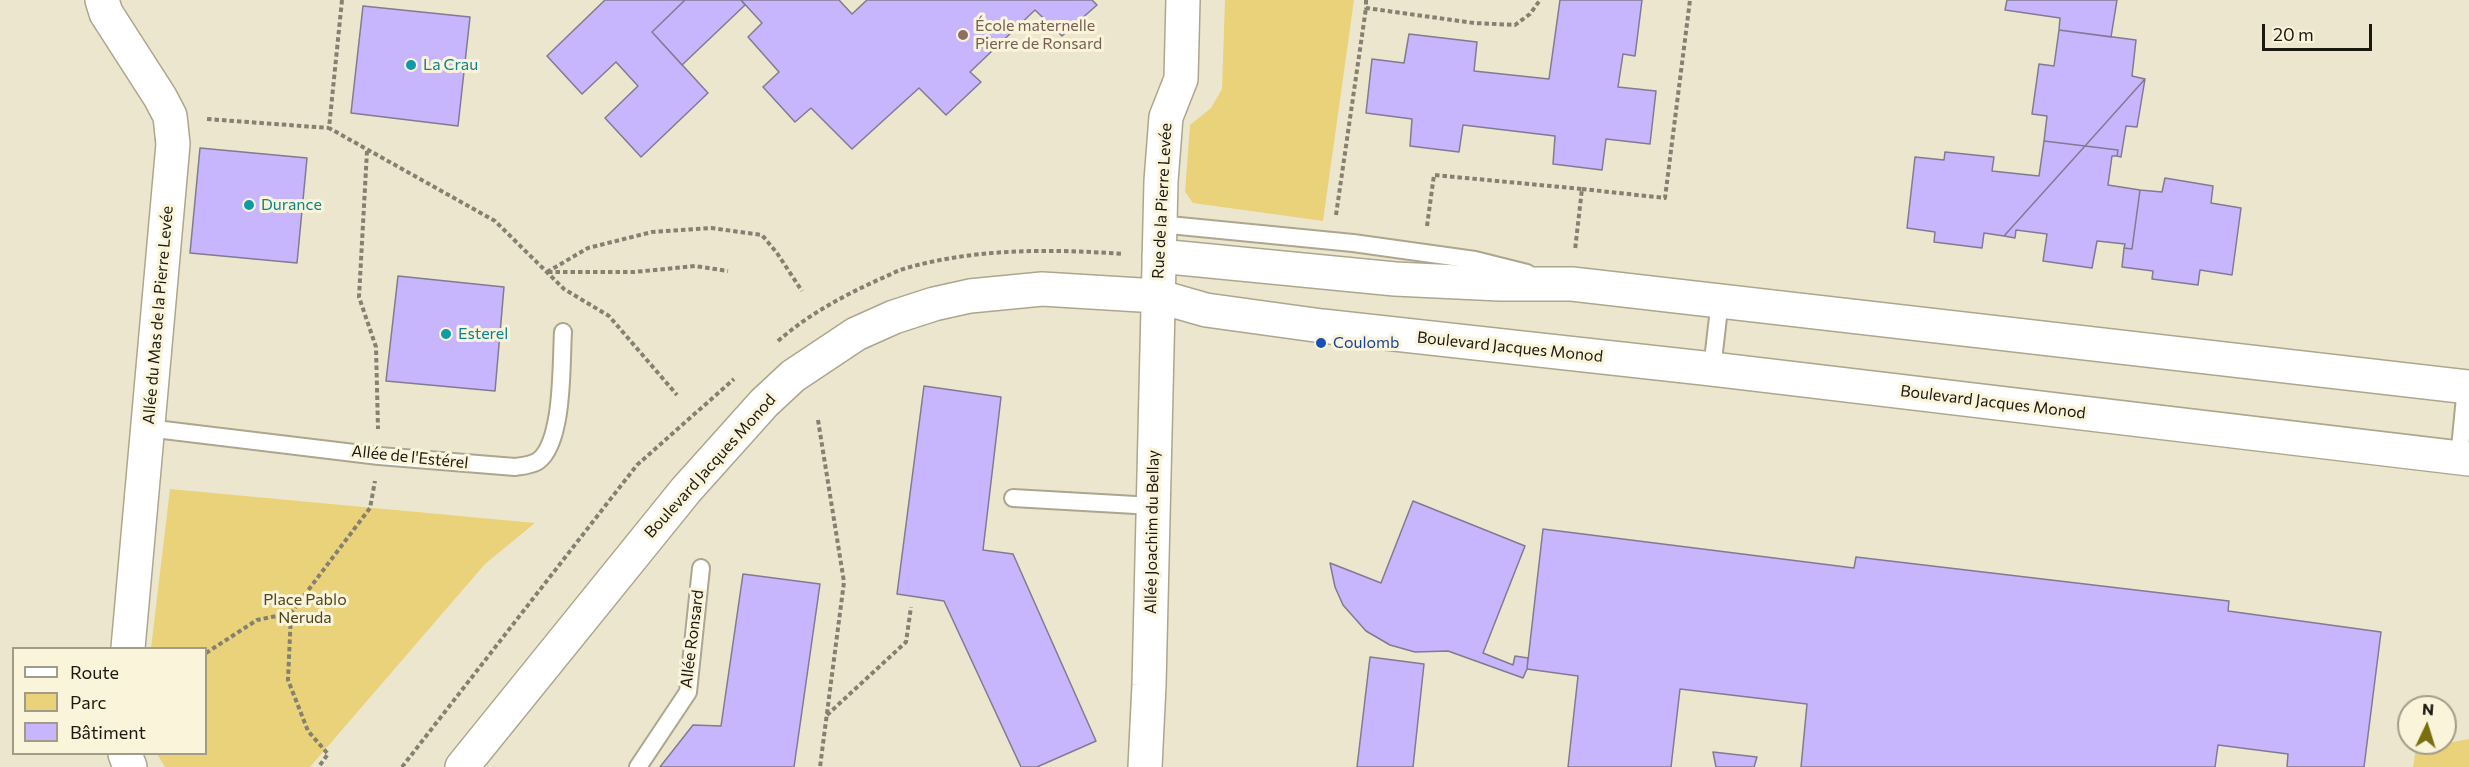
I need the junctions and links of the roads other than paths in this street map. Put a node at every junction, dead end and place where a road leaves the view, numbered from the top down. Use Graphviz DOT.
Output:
graph roads {
  1 [pos="102,0"];
  2 [pos="1183,0"];
  3 [pos="1159,240"];
  4 [pos="1572,284"];
  5 [pos="1157,296"];
  6 [pos="1720,300"];
  7 [pos="563,332"];
  8 [pos="1712,369"];
  9 [pos="2467,387"];
  10 [pos="147,428"];
  11 [pos="2464,458"];
  12 [pos="1014,498"];
  13 [pos="1153,506"];
  14 [pos="701,568"];
  15 [pos="128,647"];
  16 [pos="462,767"];
  17 [pos="638,767"];
  18 [pos="1145,767"];
  1 -- 10 [label="street, Allée du Mas de la Pierre Levée"];
  2 -- 3 [label="street, Rue de la Pierre Levée"];
  3 -- 4 [label="street"];
  3 -- 4 [label="lane"];
  3 -- 5 [label="street, Rue de la Pierre Levée"];
  4 -- 6 [label="street"];
  5 -- 8 [label="street, Boulevard Jacques Monod"];
  5 -- 13 [label="street, Allée Joachim du Bellay"];
  5 -- 16 [label="street, Boulevard Jacques Monod"];
  6 -- 8 [label="lane"];
  6 -- 9 [label="street"];
  7 -- 10 [label="lane, Allée de l'Estérel"];
  8 -- 11 [label="street, Boulevard Jacques Monod"];
  9 -- 11 [label="lane"];
  10 -- 15 [label="street, Allée du Mas de la Pierre Levée"];
  12 -- 13 [label="lane"];
  13 -- 18 [label="street, Allée Joachim du Bellay"];
  14 -- 17 [label="lane, Allée Ronsard"];
}
